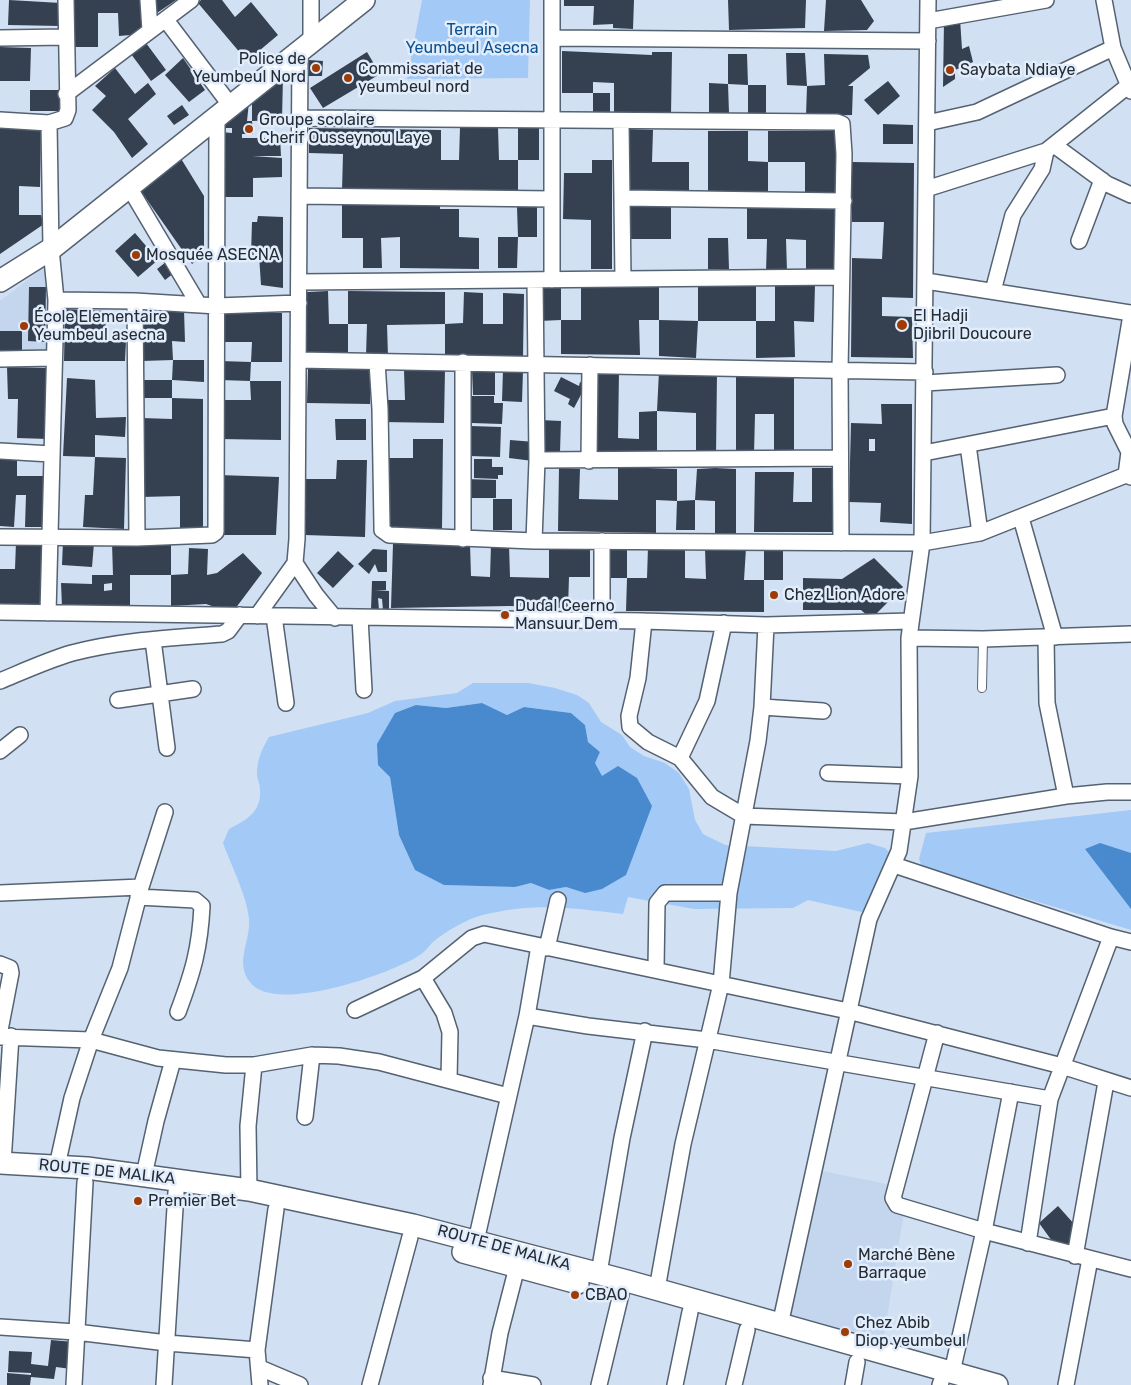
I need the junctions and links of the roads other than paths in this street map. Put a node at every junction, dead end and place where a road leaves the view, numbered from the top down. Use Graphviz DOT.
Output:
graph roads {
  1 [pos="66,0"];
  2 [pos="148,0"];
  3 [pos="191,0"];
  4 [pos="310,0"];
  5 [pos="364,0"];
  6 [pos="552,0"];
  7 [pos="928,0"];
  8 [pos="1046,0"];
  9 [pos="1104,0"];
  10 [pos="166,20"];
  11 [pos="928,21"];
  12 [pos="150,31"];
  13 [pos="66,37"];
  14 [pos="0,38"];
  15 [pos="553,38"];
  16 [pos="928,41"];
  17 [pos="306,46"];
  18 [pos="1120,53"];
  19 [pos="1130,88"];
  20 [pos="66,94"];
  21 [pos="224,111"];
  22 [pos="300,118"];
  23 [pos="0,120"];
  24 [pos="552,121"];
  25 [pos="621,122"];
  26 [pos="927,123"];
  27 [pos="49,124"];
  28 [pos="1050,148"];
  29 [pos="1102,180"];
  30 [pos="129,187"];
  31 [pos="926,189"];
  32 [pos="1131,195"];
  33 [pos="299,196"];
  34 [pos="622,198"];
  35 [pos="552,199"];
  36 [pos="844,201"];
  37 [pos="1079,242"];
  38 [pos="51,248"];
  39 [pos="842,277"];
  40 [pos="623,279"];
  41 [pos="535,280"];
  42 [pos="552,280"];
  43 [pos="0,281"];
  44 [pos="926,281"];
  45 [pos="299,282"];
  46 [pos="993,291"];
  47 [pos="56,300"];
  48 [pos="135,301"];
  49 [pos="299,303"];
  50 [pos="199,305"];
  51 [pos="217,306"];
  52 [pos="1131,314"];
  53 [pos="54,358"];
  54 [pos="0,359"];
  55 [pos="298,360"];
  56 [pos="377,362"];
  57 [pos="463,362"];
  58 [pos="534,364"];
  59 [pos="590,366"];
  60 [pos="840,370"];
  61 [pos="1057,375"];
  62 [pos="925,377"];
  63 [pos="1114,416"];
  64 [pos="968,445"];
  65 [pos="0,451"];
  66 [pos="51,454"];
  67 [pos="924,454"];
  68 [pos="840,458"];
  69 [pos="537,460"];
  70 [pos="590,461"];
  71 [pos="1128,476"];
  72 [pos="1021,518"];
  73 [pos="980,533"];
  74 [pos="0,537"];
  75 [pos="50,537"];
  76 [pos="137,538"];
  77 [pos="462,539"];
  78 [pos="534,540"];
  79 [pos="602,541"];
  80 [pos="841,543"];
  81 [pos="922,543"];
  82 [pos="295,563"];
  83 [pos="0,612"];
  84 [pos="48,613"];
  85 [pos="240,615"];
  86 [pos="257,616"];
  87 [pos="274,616"];
  88 [pos="335,618"];
  89 [pos="360,618"];
  90 [pos="602,620"];
  91 [pos="644,621"];
  92 [pos="910,621"];
  93 [pos="724,623"];
  94 [pos="766,625"];
  95 [pos="1131,634"];
  96 [pos="1050,637"];
  97 [pos="909,638"];
  98 [pos="983,639"];
  99 [pos="152,640"];
  100 [pos="0,681"];
  101 [pos="982,688"];
  102 [pos="193,689"];
  103 [pos="364,690"];
  104 [pos="161,694"];
  105 [pos="118,700"];
  106 [pos="286,703"];
  107 [pos="762,707"];
  108 [pos="823,711"];
  109 [pos="20,735"];
  110 [pos="167,748"];
  111 [pos="0,750"];
  112 [pos="680,758"];
  113 [pos="828,773"];
  114 [pos="910,776"];
  115 [pos="1131,792"];
  116 [pos="1066,796"];
  117 [pos="165,812"];
  118 [pos="744,816"];
  119 [pos="904,822"];
  120 [pos="894,865"];
  121 [pos="140,892"];
  122 [pos="0,893"];
  123 [pos="729,893"];
  124 [pos="558,900"];
  125 [pos="1111,938"];
  126 [pos="1131,942"];
  127 [pos="543,947"];
  128 [pos="0,964"];
  129 [pos="656,969"];
  130 [pos="423,978"];
  131 [pos="721,984"];
  132 [pos="355,1010"];
  133 [pos="848,1011"];
  134 [pos="178,1012"];
  135 [pos="528,1016"];
  136 [pos="645,1032"];
  137 [pos="937,1033"];
  138 [pos="4,1034"];
  139 [pos="91,1040"];
  140 [pos="707,1040"];
  141 [pos="312,1055"];
  142 [pos="173,1060"];
  143 [pos="838,1064"];
  144 [pos="254,1065"];
  145 [pos="1062,1066"];
  146 [pos="927,1078"];
  147 [pos="449,1080"];
  148 [pos="1106,1082"];
  149 [pos="1130,1086"];
  150 [pos="1011,1092"];
  151 [pos="508,1096"];
  152 [pos="1050,1099"];
  153 [pos="305,1117"];
  154 [pos="56,1166"];
  155 [pos="1,1167"];
  156 [pos="144,1176"];
  157 [pos="86,1182"];
  158 [pos="249,1190"];
  159 [pos="176,1192"];
  160 [pos="276,1209"];
  161 [pos="984,1231"];
  162 [pos="410,1237"];
  163 [pos="476,1241"];
  164 [pos="1028,1244"];
  165 [pos="1082,1257"];
  166 [pos="517,1267"];
  167 [pos="1131,1269"];
  168 [pos="599,1273"];
  169 [pos="657,1289"];
  170 [pos="621,1294"];
  171 [pos="690,1312"];
  172 [pos="780,1325"];
  173 [pos="0,1327"];
  174 [pos="747,1330"];
  175 [pos="76,1332"];
  176 [pos="167,1343"];
  177 [pos="257,1350"];
  178 [pos="857,1362"];
  179 [pos="260,1368"];
  180 [pos="946,1381"];
  181 [pos="491,1382"];
  182 [pos="74,1385"];
  183 [pos="164,1385"];
  184 [pos="260,1385"];
  185 [pos="300,1385"];
  186 [pos="370,1385"];
  187 [pos="533,1385"];
  188 [pos="599,1385"];
  189 [pos="675,1385"];
  190 [pos="734,1385"];
  191 [pos="853,1385"];
  192 [pos="997,1385"];
  193 [pos="1066,1385"];
  1 -- 13 [label="street"];
  2 -- 12 [label="street"];
  3 -- 10 [label="street"];
  4 -- 17 [label="street"];
  5 -- 17 [label="main road"];
  6 -- 15 [label="street"];
  7 -- 11 [label="street"];
  8 -- 11 [label="street"];
  9 -- 18 [label="street"];
  10 -- 12 [label="street"];
  10 -- 21 [label="street"];
  11 -- 16 [label="street"];
  12 -- 20 [label="street"];
  13 -- 14 [label="street"];
  13 -- 20 [label="street"];
  15 -- 16 [label="street"];
  15 -- 24 [label="street"];
  16 -- 26 [label="street"];
  17 -- 21 [label="main road"];
  17 -- 22 [label="street"];
  18 -- 19 [label="street"];
  18 -- 26 [label="street"];
  19 -- 28 [label="street"];
  20 -- 27 [label="street"];
  21 -- 30 [label="main road"];
  21 -- 51 [label="street"];
  22 -- 24 [label="street"];
  22 -- 33 [label="street"];
  23 -- 27 [label="street"];
  24 -- 25 [label="street"];
  24 -- 35 [label="street"];
  25 -- 34 [label="street"];
  25 -- 36 [label="street"];
  26 -- 31 [label="street"];
  27 -- 38 [label="street"];
  28 -- 29 [label="street"];
  28 -- 31 [label="street"];
  28 -- 46 [label="street"];
  29 -- 32 [label="street"];
  29 -- 37 [label="street"];
  30 -- 38 [label="main road"];
  30 -- 50 [label="street"];
  31 -- 44 [label="street"];
  33 -- 35 [label="street"];
  33 -- 45 [label="street"];
  34 -- 36 [label="street"];
  34 -- 40 [label="street"];
  35 -- 42 [label="street"];
  36 -- 39 [label="street"];
  38 -- 43 [label="main road"];
  38 -- 47 [label="street"];
  39 -- 40 [label="street"];
  39 -- 60 [label="street"];
  40 -- 42 [label="street"];
  41 -- 42 [label="street"];
  41 -- 45 [label="street"];
  41 -- 58 [label="street"];
  44 -- 46 [label="street"];
  44 -- 62 [label="street"];
  45 -- 49 [label="street"];
  46 -- 52 [label="street"];
  47 -- 48 [label="street"];
  47 -- 53 [label="street"];
  48 -- 50 [label="street"];
  48 -- 76 [label="street"];
  49 -- 51 [label="street"];
  49 -- 55 [label="street"];
  50 -- 51 [label="street"];
  51 -- 76 [label="street"];
  52 -- 63 [label="street"];
  53 -- 54 [label="street"];
  53 -- 66 [label="street"];
  55 -- 56 [label="street"];
  55 -- 82 [label="street"];
  56 -- 57 [label="street"];
  56 -- 77 [label="street"];
  57 -- 58 [label="street"];
  57 -- 77 [label="street"];
  58 -- 59 [label="street"];
  58 -- 69 [label="street"];
  59 -- 60 [label="street"];
  59 -- 70 [label="street"];
  60 -- 62 [label="street"];
  60 -- 68 [label="street"];
  61 -- 62 [label="street"];
  62 -- 67 [label="street"];
  63 -- 64 [label="street"];
  63 -- 71 [label="street"];
  64 -- 67 [label="street"];
  64 -- 73 [label="street"];
  65 -- 66 [label="street"];
  66 -- 75 [label="street"];
  67 -- 81 [label="street"];
  68 -- 70 [label="street"];
  68 -- 80 [label="street"];
  69 -- 70 [label="street"];
  69 -- 78 [label="street"];
  71 -- 72 [label="street"];
  72 -- 73 [label="street"];
  72 -- 96 [label="street"];
  73 -- 81 [label="street"];
  74 -- 75 [label="street"];
  75 -- 76 [label="street"];
  75 -- 84 [label="street"];
  77 -- 78 [label="street"];
  78 -- 79 [label="street"];
  79 -- 80 [label="street"];
  79 -- 90 [label="street"];
  80 -- 81 [label="street"];
  81 -- 92 [label="street"];
  82 -- 86 [label="street"];
  82 -- 88 [label="street"];
  83 -- 84 [label="street"];
  84 -- 85 [label="street"];
  85 -- 86 [label="street"];
  85 -- 99 [label="street"];
  86 -- 87 [label="street"];
  87 -- 88 [label="street"];
  87 -- 106 [label="street"];
  88 -- 89 [label="street"];
  89 -- 90 [label="street"];
  89 -- 103 [label="street"];
  90 -- 91 [label="street"];
  91 -- 93 [label="street"];
  91 -- 112 [label="street"];
  92 -- 94 [label="street"];
  92 -- 97 [label="street"];
  93 -- 94 [label="street"];
  93 -- 112 [label="street"];
  94 -- 107 [label="street"];
  95 -- 96 [label="street"];
  96 -- 98 [label="street"];
  96 -- 116 [label="street"];
  97 -- 98 [label="street"];
  97 -- 114 [label="street"];
  98 -- 101 [label="lane"];
  99 -- 100 [label="street"];
  99 -- 104 [label="street"];
  102 -- 104 [label="street"];
  104 -- 105 [label="street"];
  104 -- 110 [label="street"];
  107 -- 108 [label="street"];
  107 -- 118 [label="street"];
  109 -- 111 [label="street"];
  112 -- 118 [label="street"];
  113 -- 114 [label="street"];
  114 -- 119 [label="street"];
  115 -- 116 [label="street"];
  116 -- 119 [label="street"];
  117 -- 121 [label="street"];
  118 -- 119 [label="street"];
  118 -- 123 [label="street"];
  119 -- 120 [label="street"];
  120 -- 125 [label="street"];
  120 -- 133 [label="street"];
  121 -- 122 [label="street"];
  121 -- 134 [label="street"];
  121 -- 139 [label="street"];
  123 -- 129 [label="street"];
  123 -- 131 [label="street"];
  124 -- 127 [label="street"];
  125 -- 126 [label="street"];
  125 -- 145 [label="street"];
  127 -- 129 [label="street"];
  127 -- 130 [label="street"];
  127 -- 135 [label="street"];
  128 -- 138 [label="street"];
  129 -- 131 [label="street"];
  130 -- 132 [label="street"];
  130 -- 147 [label="street"];
  131 -- 133 [label="street"];
  131 -- 140 [label="street"];
  133 -- 137 [label="street"];
  133 -- 143 [label="street"];
  135 -- 136 [label="street"];
  135 -- 151 [label="street"];
  136 -- 140 [label="street"];
  136 -- 168 [label="street"];
  137 -- 145 [label="street"];
  137 -- 146 [label="street"];
  138 -- 139 [label="street"];
  138 -- 155 [label="street"];
  139 -- 142 [label="street"];
  139 -- 154 [label="street"];
  140 -- 143 [label="street"];
  140 -- 169 [label="street"];
  141 -- 144 [label="street"];
  141 -- 147 [label="street"];
  141 -- 153 [label="street"];
  142 -- 144 [label="street"];
  142 -- 156 [label="street"];
  143 -- 146 [label="street"];
  143 -- 172 [label="street"];
  144 -- 158 [label="street"];
  145 -- 148 [label="street"];
  145 -- 152 [label="street"];
  146 -- 150 [label="street"];
  146 -- 161 [label="street"];
  147 -- 151 [label="street"];
  148 -- 149 [label="street"];
  148 -- 165 [label="street"];
  150 -- 152 [label="street"];
  150 -- 161 [label="street"];
  151 -- 163 [label="street"];
  152 -- 164 [label="street"];
  154 -- 155 [label="main road, ROUTE DE MALIKA"];
  154 -- 156 [label="main road, ROUTE DE MALIKA"];
  155 -- 157 [label="main road, ROUTE DE MALIKA"];
  156 -- 158 [label="main road, ROUTE DE MALIKA"];
  157 -- 159 [label="main road, ROUTE DE MALIKA"];
  157 -- 175 [label="street"];
  158 -- 163 [label="main road, ROUTE DE MALIKA"];
  159 -- 160 [label="main road, ROUTE DE MALIKA"];
  159 -- 176 [label="street"];
  160 -- 162 [label="main road, ROUTE DE MALIKA"];
  160 -- 177 [label="street"];
  161 -- 164 [label="street"];
  161 -- 180 [label="street"];
  162 -- 166 [label="main road, ROUTE DE MALIKA"];
  162 -- 186 [label="street"];
  163 -- 168 [label="main road, ROUTE DE MALIKA"];
  164 -- 165 [label="street"];
  165 -- 167 [label="street"];
  165 -- 193 [label="street"];
  166 -- 170 [label="main road, ROUTE DE MALIKA"];
  166 -- 181 [label="street"];
  168 -- 169 [label="main road, ROUTE DE MALIKA"];
  169 -- 172 [label="main road, ROUTE DE MALIKA"];
  170 -- 171 [label="main road, ROUTE DE MALIKA"];
  170 -- 188 [label="street"];
  171 -- 174 [label="main road, ROUTE DE MALIKA"];
  171 -- 189 [label="street"];
  172 -- 180 [label="main road, ROUTE DE MALIKA"];
  173 -- 175 [label="street"];
  174 -- 178 [label="main road, ROUTE DE MALIKA"];
  174 -- 190 [label="street"];
  175 -- 176 [label="street"];
  175 -- 182 [label="street"];
  176 -- 177 [label="street"];
  176 -- 183 [label="street"];
  177 -- 179 [label="street"];
  178 -- 180 [label="main road, ROUTE DE MALIKA"];
  178 -- 191 [label="street"];
  179 -- 184 [label="street"];
  179 -- 185 [label="street"];
  180 -- 192 [label="main road, ROUTE DE MALIKA"];
  181 -- 187 [label="street"];
}
